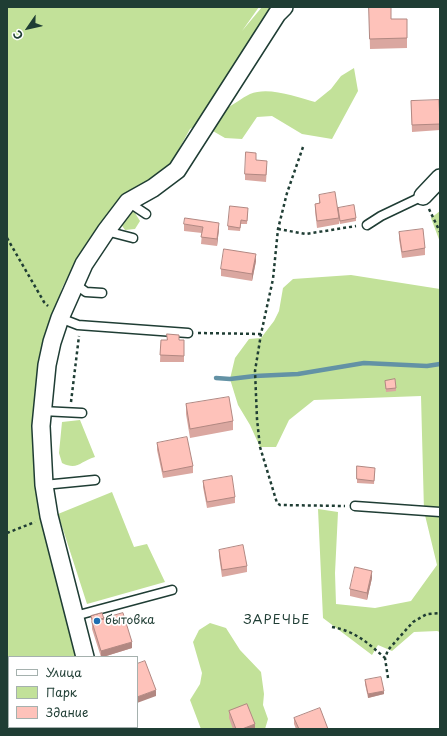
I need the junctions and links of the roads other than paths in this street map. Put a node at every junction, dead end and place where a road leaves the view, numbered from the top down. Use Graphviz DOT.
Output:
graph roads {
  1 [pos="284,7"];
  2 [pos="440,178"];
  3 [pos="423,196"];
  4 [pos="128,202"];
  5 [pos="146,214"];
  6 [pos="367,225"];
  7 [pos="106,231"];
  8 [pos="133,238"];
  9 [pos="75,284"];
  10 [pos="102,293"];
  11 [pos="60,318"];
  12 [pos="188,333"];
  13 [pos="42,412"];
  14 [pos="82,413"];
  15 [pos="95,480"];
  16 [pos="44,485"];
  17 [pos="354,506"];
  18 [pos="440,512"];
  19 [pos="172,590"];
  20 [pos="75,616"];
  21 [pos="85,656"];
  1 -- 4 [label="street"];
  2 -- 3 [label="street"];
  3 -- 6 [label="lane"];
  4 -- 5 [label="lane"];
  4 -- 7 [label="street"];
  7 -- 8 [label="lane"];
  7 -- 9 [label="street"];
  9 -- 10 [label="lane"];
  9 -- 11 [label="street"];
  11 -- 12 [label="lane"];
  11 -- 13 [label="street"];
  13 -- 14 [label="lane"];
  13 -- 16 [label="street"];
  15 -- 16 [label="lane"];
  16 -- 20 [label="street"];
  17 -- 18 [label="lane"];
  19 -- 20 [label="lane"];
  20 -- 21 [label="street"];
}
